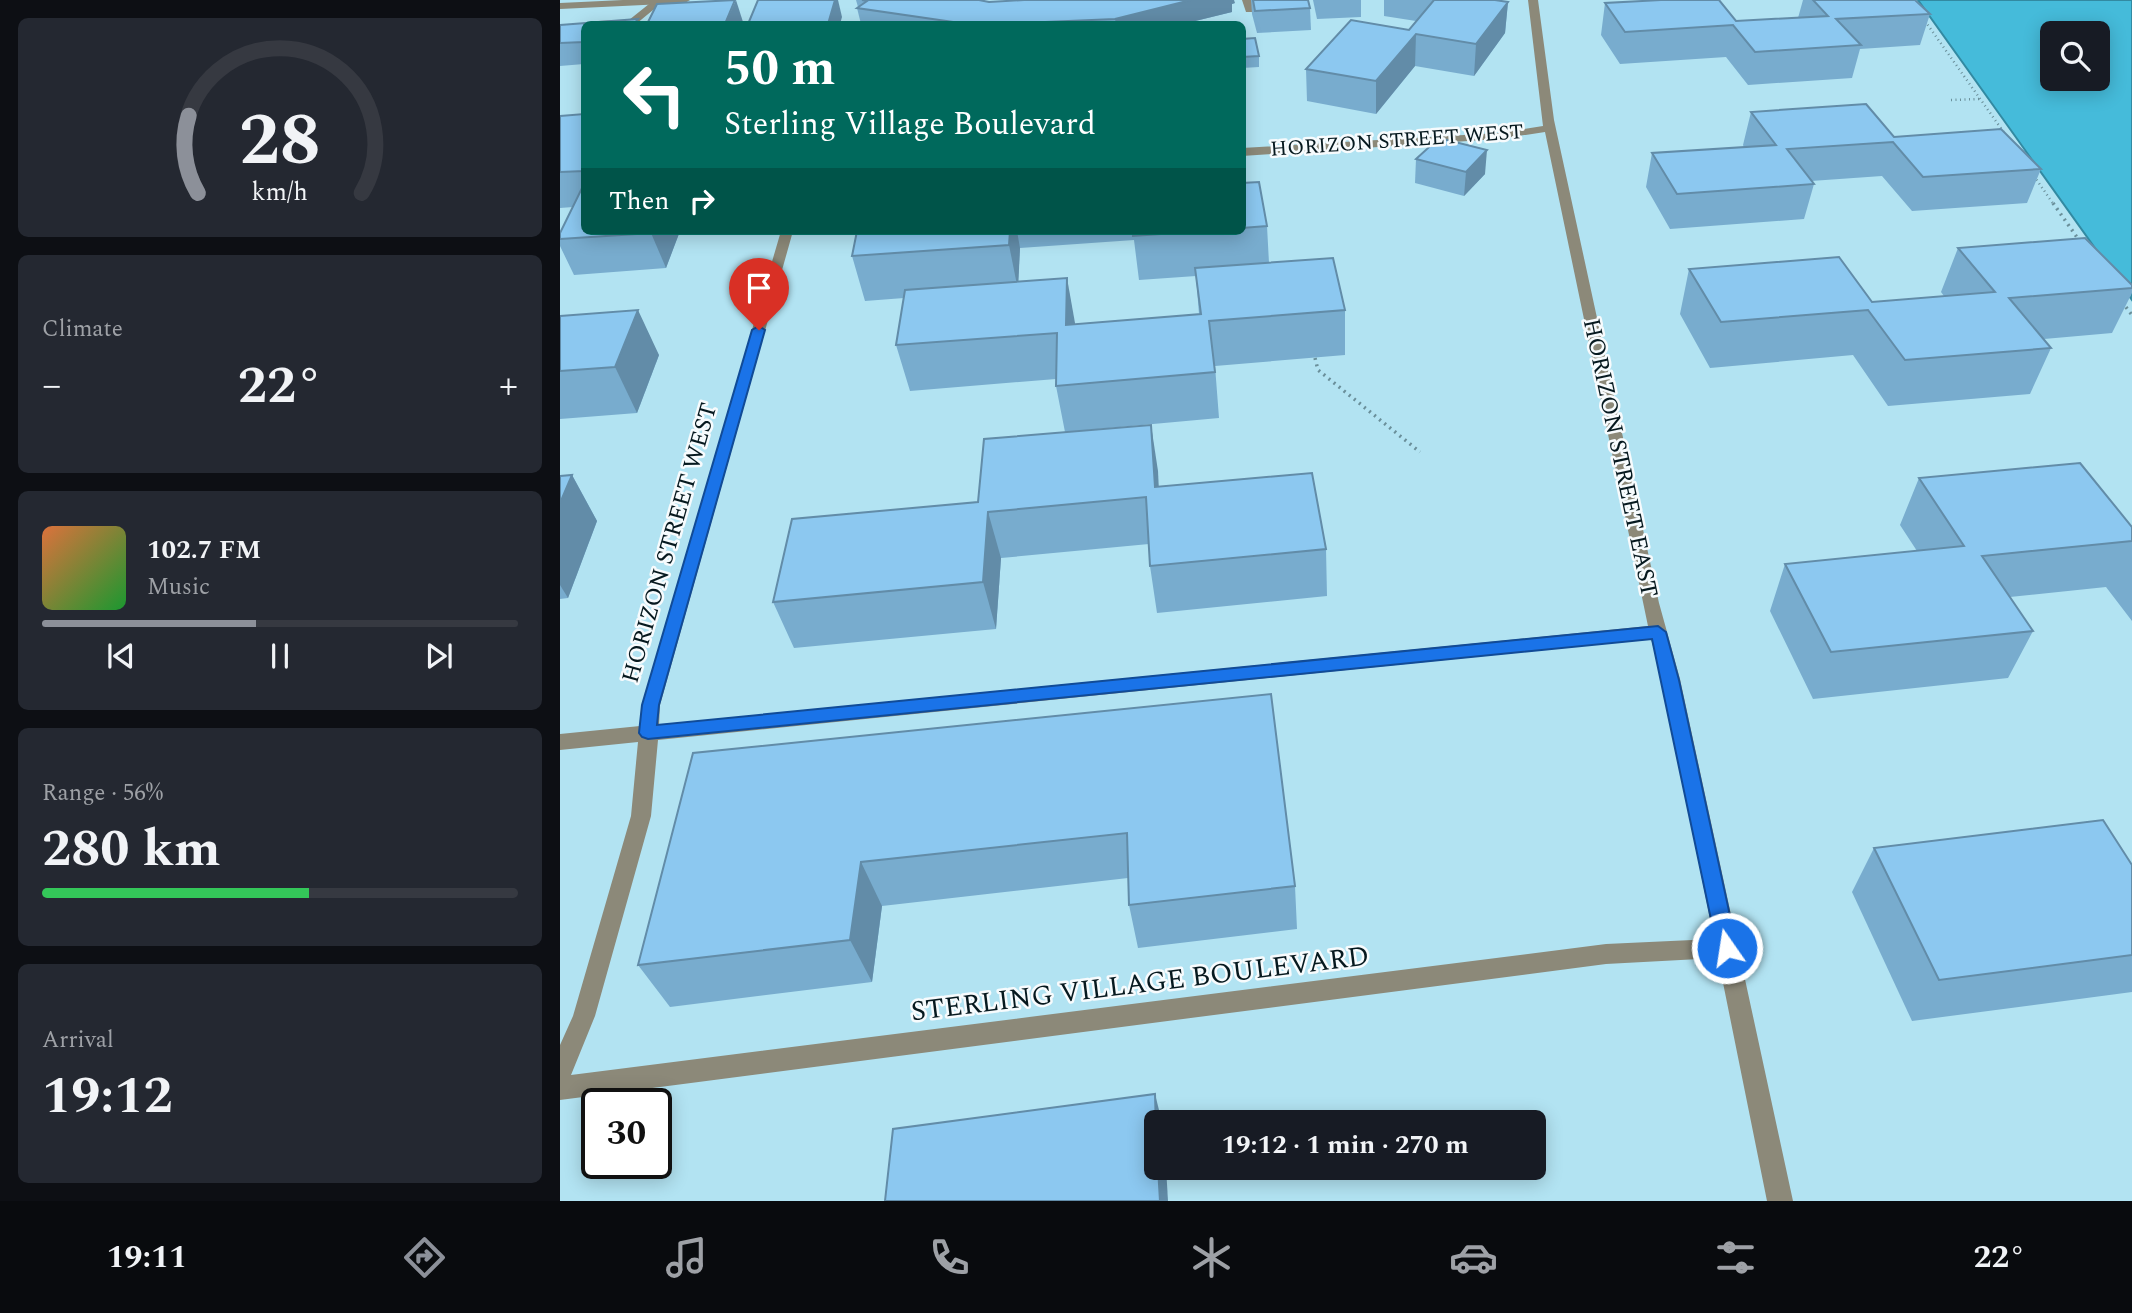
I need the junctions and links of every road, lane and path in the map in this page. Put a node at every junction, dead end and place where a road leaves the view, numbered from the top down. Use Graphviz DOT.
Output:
graph roads {
  1 [pos="685,0"];
  2 [pos="1532,0"];
  3 [pos="659,1"];
  4 [pos="560,6"];
  5 [pos="1918,11"];
  6 [pos="634,21"];
  7 [pos="1980,99"];
  8 [pos="1951,100"];
  9 [pos="1551,128"];
  10 [pos="2012,145"];
  11 [pos="1246,152"];
  12 [pos="2028,167"];
  13 [pos="787,235"];
  14 [pos="2084,247"];
  15 [pos="2116,292"];
  16 [pos="2132,315"];
  17 [pos="1315,358"];
  18 [pos="1420,452"];
  19 [pos="1658,632"];
  20 [pos="648,733"];
  21 [pos="560,742"];
  22 [pos="1727,948"];
  23 [pos="560,1073"];
  24 [pos="560,1088"];
  25 [pos="1780,1201"];
  1 -- 3 [label="street"];
  2 -- 9 [label="street, HORIZON STREET EAST"];
  3 -- 4 [label="street"];
  3 -- 6 [label="street"];
  5 -- 7 [label="path"];
  7 -- 8 [label="path"];
  7 -- 10 [label="path"];
  9 -- 11 [label="street, HORIZON STREET WEST"];
  9 -- 19 [label="street, HORIZON STREET EAST"];
  12 -- 14 [label="path"];
  13 -- 20 [label="street, HORIZON STREET WEST"];
  15 -- 16 [label="path"];
  17 -- 18 [label="path"];
  19 -- 20 [label="street"];
  19 -- 22 [label="street, HORIZON STREET EAST"];
  20 -- 21 [label="street"];
  20 -- 23 [label="street, HORIZON STREET WEST"];
  22 -- 24 [label="street, STERLING VILLAGE BOULEVARD"];
  22 -- 25 [label="street, HORIZON STREET EAST"];
}
